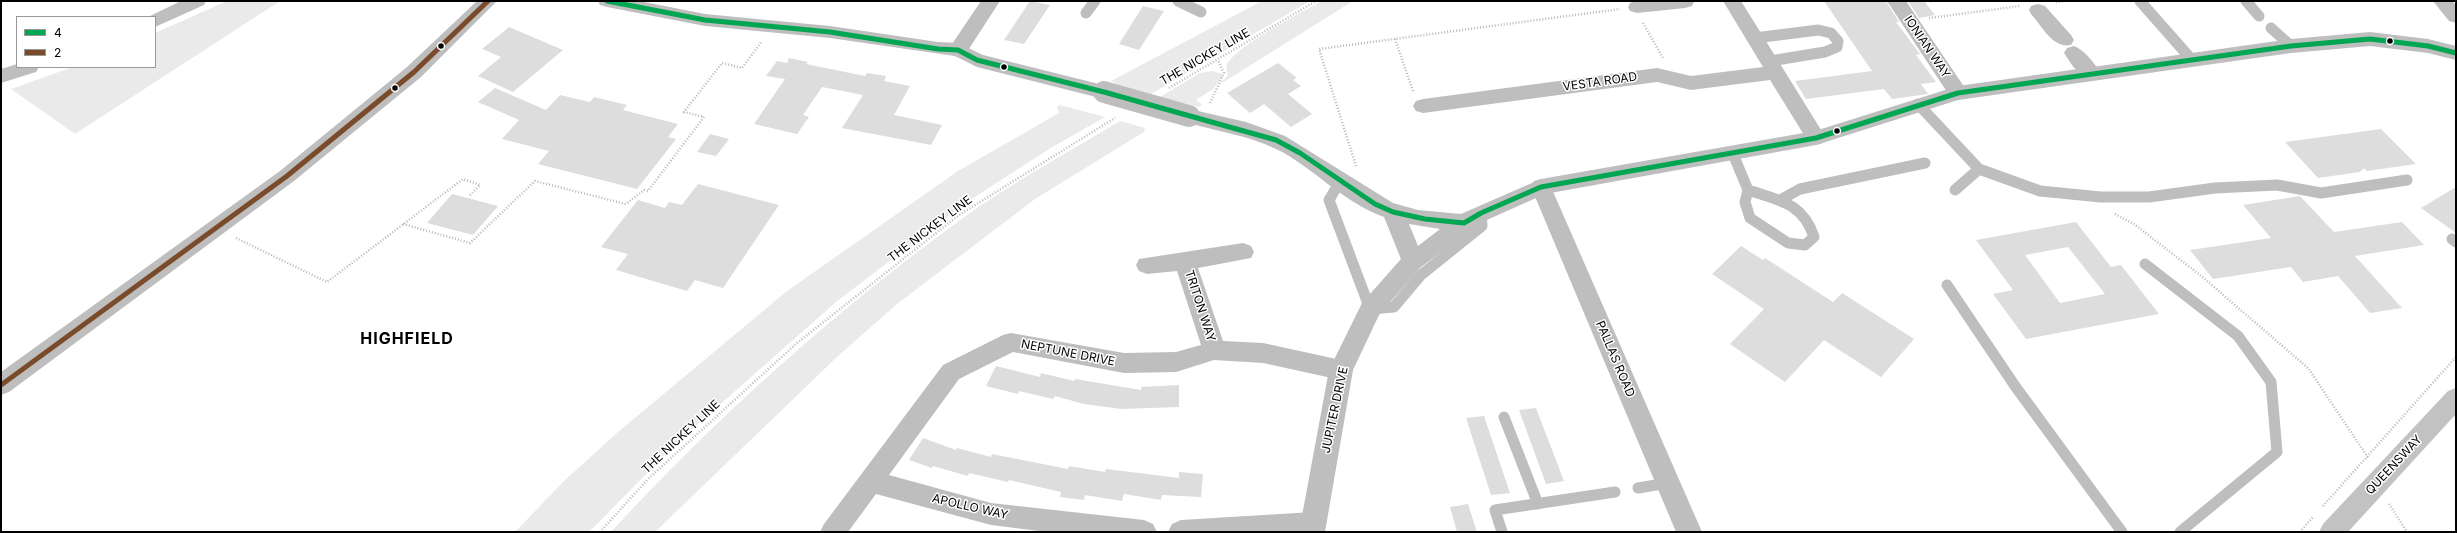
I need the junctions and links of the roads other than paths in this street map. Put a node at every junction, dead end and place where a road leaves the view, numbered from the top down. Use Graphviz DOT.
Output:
graph roads {
  1 [pos="197,1"];
  2 [pos="488,1"];
  3 [pos="607,1"];
  4 [pos="991,1"];
  5 [pos="1095,1"];
  6 [pos="1178,1"];
  7 [pos="1732,1"];
  8 [pos="1896,1"];
  9 [pos="2140,1"];
  10 [pos="2246,1"];
  11 [pos="2442,1"];
  12 [pos="1685,2"];
  13 [pos="2038,6"];
  14 [pos="1636,7"];
  15 [pos="1201,12"];
  16 [pos="1086,13"];
  17 [pos="2259,16"];
  18 [pos="2456,17"];
  19 [pos="156,21"];
  20 [pos="2271,28"];
  21 [pos="1755,38"];
  22 [pos="2291,46"];
  23 [pos="958,50"];
  24 [pos="2456,53"];
  25 [pos="2192,60"];
  26 [pos="1773,67"];
  27 [pos="26,68"];
  28 [pos="2091,74"];
  29 [pos="1,76"];
  30 [pos="1958,93"];
  31 [pos="1918,104"];
  32 [pos="1423,106"];
  33 [pos="1816,138"];
  34 [pos="1733,154"];
  35 [pos="1925,163"];
  36 [pos="1979,169"];
  37 [pos="1341,180"];
  38 [pos="2407,180"];
  39 [pos="1541,186"];
  40 [pos="1748,190"];
  41 [pos="1955,190"];
  42 [pos="1780,200"];
  43 [pos="1393,212"];
  44 [pos="1473,218"];
  45 [pos="1243,252"];
  46 [pos="1413,260"];
  47 [pos="1185,262"];
  48 [pos="2145,264"];
  49 [pos="1147,265"];
  50 [pos="1947,285"];
  51 [pos="1370,309"];
  52 [pos="1214,350"];
  53 [pos="1341,370"];
  54 [pos="1,385"];
  55 [pos="2456,398"];
  56 [pos="1504,417"];
  57 [pos="870,481"];
  58 [pos="1668,483"];
  59 [pos="1638,488"];
  60 [pos="1615,492"];
  61 [pos="1538,504"];
  62 [pos="1313,528"];
  63 [pos="833,532"];
  64 [pos="1144,532"];
  65 [pos="1181,532"];
  66 [pos="1502,532"];
  67 [pos="1689,532"];
  68 [pos="2122,532"];
  69 [pos="2180,532"];
  70 [pos="2332,532"];
  1 -- 19 [label="street"];
  2 -- 54 [label="street"];
  3 -- 23 [label="street"];
  4 -- 23 [label="street"];
  5 -- 16 [label="lane"];
  6 -- 15 [label="lane"];
  7 -- 21 [label="street"];
  8 -- 30 [label="street, IONIAN WAY"];
  9 -- 25 [label="lane"];
  10 -- 17 [label="lane"];
  11 -- 18 [label="street"];
  12 -- 14 [label="street"];
  13 -- 28 [label="street"];
  20 -- 22 [label="lane"];
  21 -- 26 [label="street"];
  21 -- 26 [label="lane"];
  22 -- 24 [label="street, JUPITER DRIVE"];
  22 -- 25 [label="street, JUPITER DRIVE"];
  23 -- 37 [label="street, bridge"];
  25 -- 28 [label="street, JUPITER DRIVE"];
  26 -- 32 [label="street, VESTA ROAD"];
  26 -- 33 [label="street"];
  27 -- 29 [label="street"];
  28 -- 30 [label="street, JUPITER DRIVE"];
  30 -- 31 [label="street, JUPITER DRIVE"];
  31 -- 33 [label="street, JUPITER DRIVE"];
  31 -- 36 [label="lane"];
  33 -- 34 [label="street, JUPITER DRIVE"];
  34 -- 39 [label="street, JUPITER DRIVE"];
  34 -- 40 [label="lane"];
  35 -- 42 [label="lane"];
  36 -- 38 [label="lane"];
  36 -- 41 [label="lane"];
  37 -- 43 [label="street"];
  37 -- 51 [label="lane"];
  39 -- 44 [label="street, JUPITER DRIVE"];
  39 -- 58 [label="street, PALLAS ROAD"];
  40 -- 42 [label="lane"];
  40 -- 42 [label="lane"];
  43 -- 44 [label="street"];
  43 -- 46 [label="street"];
  44 -- 46 [label="street, JUPITER DRIVE"];
  44 -- 51 [label="lane"];
  45 -- 47 [label="street, TRITON WAY"];
  46 -- 51 [label="street, JUPITER DRIVE"];
  47 -- 49 [label="street, TRITON WAY"];
  47 -- 52 [label="street, TRITON WAY"];
  48 -- 69 [label="lane"];
  50 -- 68 [label="lane"];
  51 -- 53 [label="street, JUPITER DRIVE"];
  52 -- 53 [label="street, NEPTUNE DRIVE"];
  52 -- 57 [label="street, NEPTUNE DRIVE"];
  53 -- 62 [label="street, JUPITER DRIVE"];
  55 -- 70 [label="main road, QUEENSWAY"];
  56 -- 61 [label="lane"];
  57 -- 63 [label="street, NEPTUNE DRIVE"];
  57 -- 64 [label="street, APOLLO WAY"];
  58 -- 59 [label="lane"];
  58 -- 67 [label="street, PALLAS ROAD"];
  60 -- 61 [label="lane"];
  61 -- 66 [label="lane"];
  62 -- 65 [label="street"];
}
